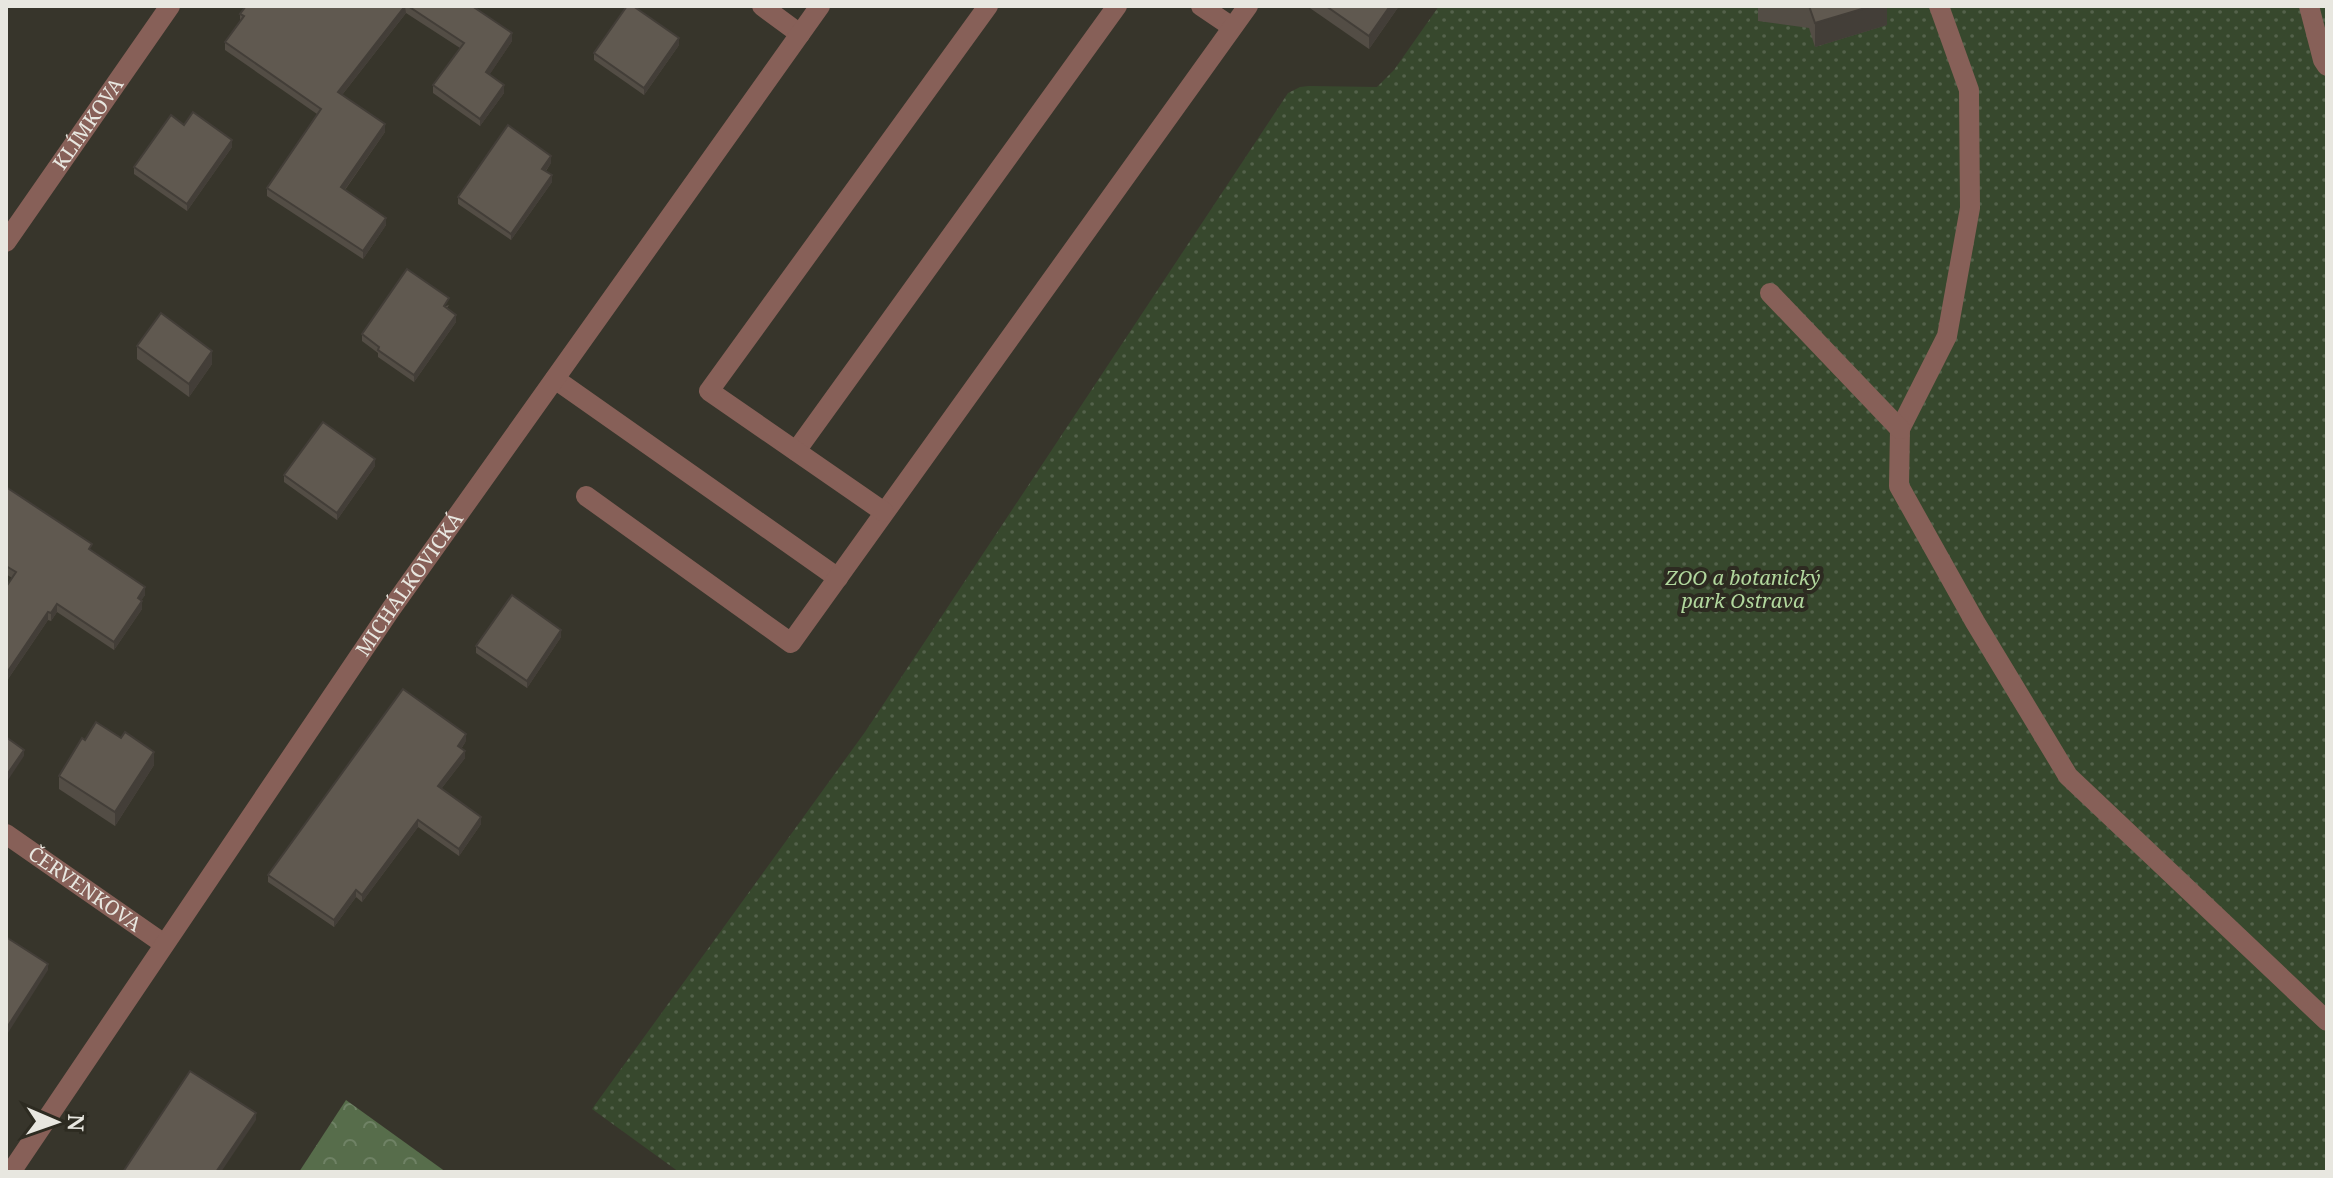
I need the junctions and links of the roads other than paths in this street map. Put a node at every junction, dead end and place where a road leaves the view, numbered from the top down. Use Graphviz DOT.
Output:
graph roads {
  1 [pos="170,6"];
  2 [pos="762,6"];
  3 [pos="820,6"];
  4 [pos="988,6"];
  5 [pos="1117,6"];
  6 [pos="1201,6"];
  7 [pos="1248,6"];
  8 [pos="1939,6"];
  9 [pos="2309,6"];
  10 [pos="1232,27"];
  11 [pos="800,34"];
  12 [pos="2327,66"];
  13 [pos="6,242"];
  14 [pos="1770,293"];
  15 [pos="555,379"];
  16 [pos="1900,429"];
  17 [pos="796,451"];
  18 [pos="586,496"];
  19 [pos="884,512"];
  20 [pos="838,578"];
  21 [pos="6,834"];
  22 [pos="164,944"];
  23 [pos="2327,1021"];
  24 [pos="11,1172"];
  1 -- 13 [label="street, KLÍMKOVA"];
  2 -- 11 [label="street"];
  3 -- 11 [label="street, MICHÁLKOVICKÁ"];
  4 -- 17 [label="street"];
  5 -- 17 [label="street"];
  6 -- 10 [label="street"];
  7 -- 10 [label="street"];
  8 -- 16 [label="street"];
  9 -- 12 [label="street"];
  10 -- 19 [label="street"];
  11 -- 15 [label="street, MICHÁLKOVICKÁ"];
  14 -- 16 [label="street"];
  15 -- 20 [label="street"];
  15 -- 22 [label="street, MICHÁLKOVICKÁ"];
  16 -- 23 [label="street"];
  17 -- 19 [label="street"];
  18 -- 20 [label="street"];
  19 -- 20 [label="street"];
  21 -- 22 [label="street, ČERVENKOVA"];
  22 -- 24 [label="street, MICHÁLKOVICKÁ"];
}
